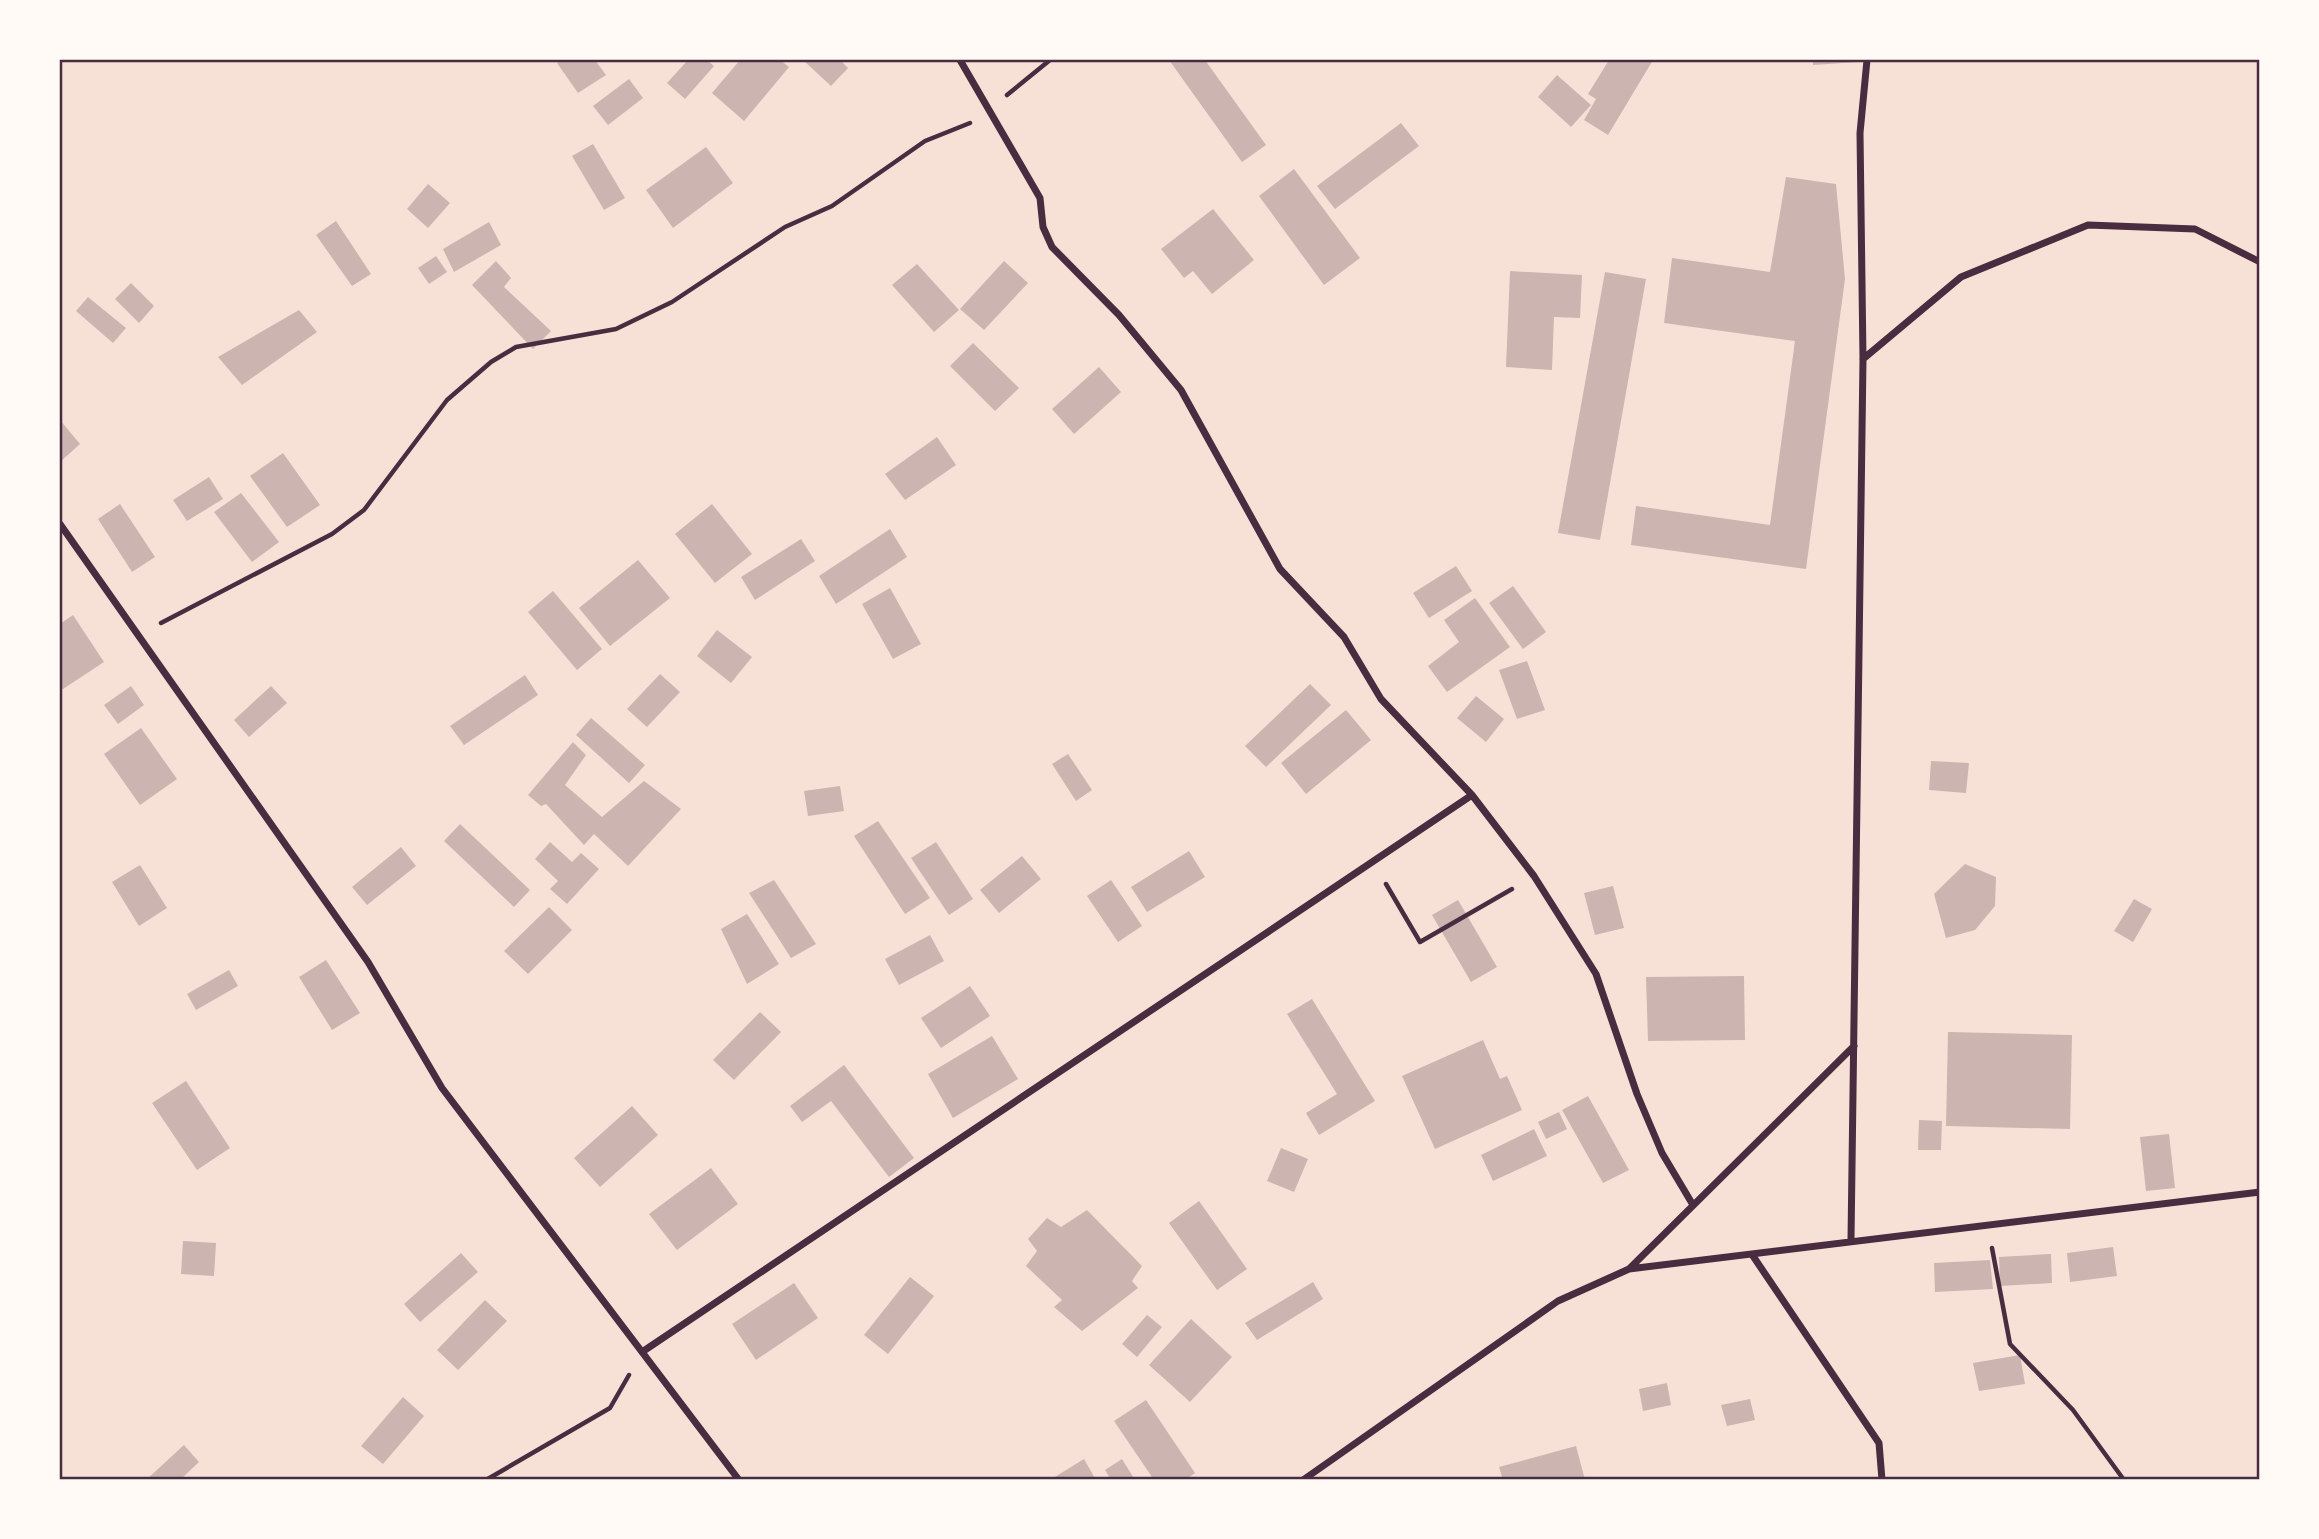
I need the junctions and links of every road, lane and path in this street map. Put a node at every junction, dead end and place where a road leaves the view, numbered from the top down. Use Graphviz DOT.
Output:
graph roads {
  1 [pos="960,60"];
  2 [pos="1050,60"];
  3 [pos="1867,60"];
  4 [pos="988,107"];
  5 [pos="2259,262"];
  6 [pos="1863,359"];
  7 [pos="60,524"];
  8 [pos="138,634"];
  9 [pos="1472,795"];
  10 [pos="1373,862"];
  11 [pos="1534,876"];
  12 [pos="1855,1045"];
  13 [pos="2259,1192"];
  14 [pos="1693,1205"];
  15 [pos="1988,1226"];
  16 [pos="1851,1241"];
  17 [pos="1753,1256"];
  18 [pos="1629,1269"];
  19 [pos="642,1352"];
  20 [pos="486,1479"];
  21 [pos="739,1479"];
  22 [pos="1303,1479"];
  23 [pos="1882,1479"];
  24 [pos="2124,1479"];
  1 -- 4 [label="street"];
  2 -- 4 [label="path"];
  3 -- 6 [label="street"];
  4 -- 8 [label="path"];
  4 -- 9 [label="street"];
  5 -- 6 [label="street"];
  6 -- 12 [label="street"];
  7 -- 8 [label="street"];
  8 -- 19 [label="street"];
  9 -- 10 [label="street"];
  9 -- 11 [label="street"];
  10 -- 11 [label="path"];
  10 -- 19 [label="street"];
  11 -- 14 [label="street"];
  12 -- 14 [label="street"];
  12 -- 16 [label="street"];
  13 -- 15 [label="street"];
  14 -- 18 [label="street"];
  15 -- 16 [label="street"];
  15 -- 24 [label="path"];
  16 -- 17 [label="street"];
  17 -- 18 [label="street"];
  17 -- 23 [label="street"];
  18 -- 22 [label="street"];
  19 -- 20 [label="path"];
  19 -- 21 [label="street"];
}
